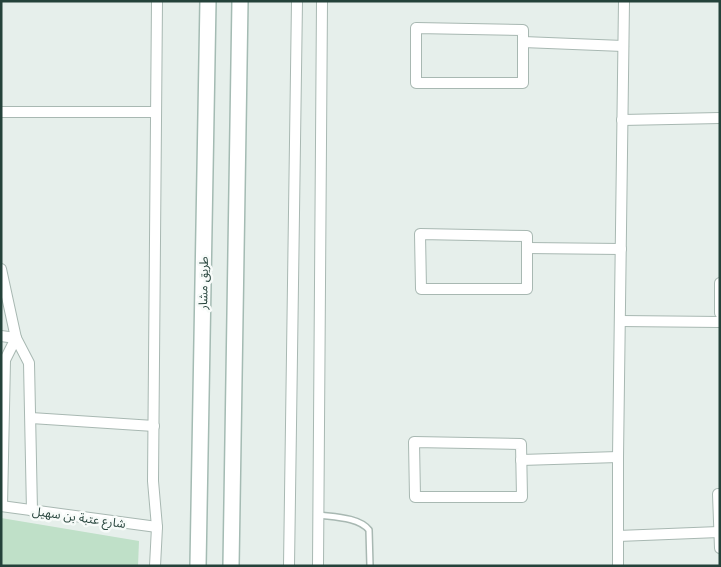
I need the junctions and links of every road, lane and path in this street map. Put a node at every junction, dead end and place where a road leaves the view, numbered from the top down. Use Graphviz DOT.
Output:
graph roads {
  1 [pos="157,1"];
  2 [pos="208,1"];
  3 [pos="240,1"];
  4 [pos="297,1"];
  5 [pos="322,1"];
  6 [pos="624,1"];
  7 [pos="523,42"];
  8 [pos="624,46"];
  9 [pos="1,112"];
  10 [pos="156,112"];
  11 [pos="720,118"];
  12 [pos="622,120"];
  13 [pos="527,248"];
  14 [pos="621,249"];
  15 [pos="1,269"];
  16 [pos="720,283"];
  17 [pos="720,313"];
  18 [pos="620,321"];
  19 [pos="720,322"];
  20 [pos="1,336"];
  21 [pos="16,338"];
  22 [pos="3,360"];
  23 [pos="31,418"];
  24 [pos="154,426"];
  25 [pos="618,457"];
  26 [pos="521,460"];
  27 [pos="720,494"];
  28 [pos="1,506"];
  29 [pos="32,511"];
  30 [pos="318,515"];
  31 [pos="157,527"];
  32 [pos="718,532"];
  33 [pos="618,536"];
  34 [pos="720,548"];
  35 [pos="155,566"];
  36 [pos="198,566"];
  37 [pos="231,566"];
  38 [pos="289,566"];
  39 [pos="318,566"];
  40 [pos="370,566"];
  41 [pos="618,566"];
  1 -- 10 [label="street"];
  2 -- 36 [label="street, طريق مشار"];
  3 -- 37 [label="street"];
  4 -- 38 [label="street"];
  5 -- 30 [label="street"];
  6 -- 8 [label="street"];
  7 -- 7 [label="street"];
  7 -- 8 [label="street"];
  8 -- 12 [label="street"];
  9 -- 10 [label="street"];
  10 -- 24 [label="street"];
  11 -- 12 [label="street"];
  12 -- 14 [label="street"];
  13 -- 13 [label="street"];
  13 -- 14 [label="street"];
  14 -- 18 [label="street"];
  15 -- 21 [label="street"];
  16 -- 17 [label="street"];
  18 -- 19 [label="street"];
  18 -- 25 [label="street"];
  20 -- 21 [label="street"];
  21 -- 22 [label="street"];
  21 -- 23 [label="street"];
  22 -- 28 [label="street"];
  23 -- 24 [label="street"];
  23 -- 29 [label="street"];
  24 -- 31 [label="street"];
  25 -- 26 [label="street"];
  25 -- 33 [label="street"];
  26 -- 26 [label="street"];
  27 -- 32 [label="street"];
  28 -- 29 [label="street, شارع عتبة بن سهيل"];
  29 -- 31 [label="street, شارع عتبة بن سهيل"];
  30 -- 39 [label="street"];
  30 -- 40 [label="lane"];
  31 -- 35 [label="street"];
  32 -- 33 [label="street"];
  32 -- 34 [label="street"];
  33 -- 41 [label="street"];
}
